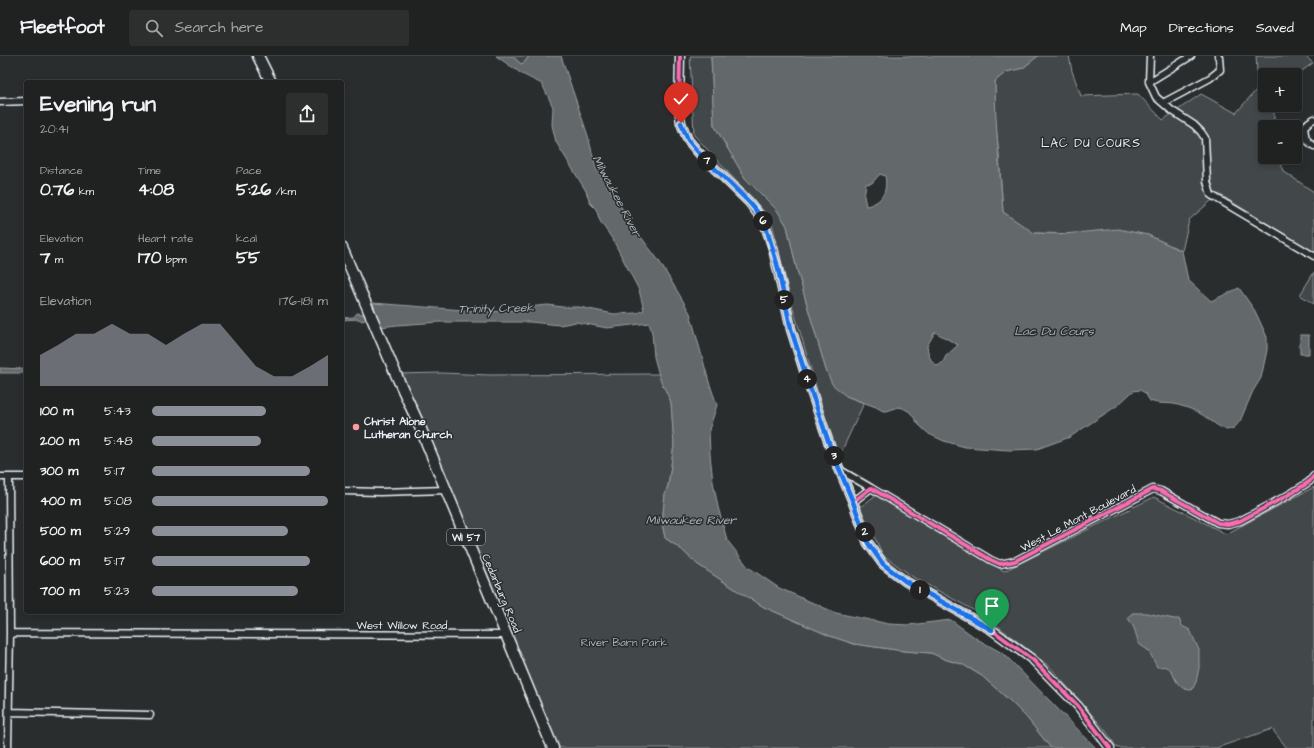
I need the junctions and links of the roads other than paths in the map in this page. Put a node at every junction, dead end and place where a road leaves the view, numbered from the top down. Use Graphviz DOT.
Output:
graph roads {
  1 [pos="258,56"];
  2 [pos="680,56"];
  3 [pos="1150,56"];
  4 [pos="1191,56"];
  5 [pos="1218,56"];
  6 [pos="270,80"];
  7 [pos="1149,82"];
  8 [pos="24,101"];
  9 [pos="0,102"];
  10 [pos="1163,103"];
  11 [pos="1314,119"];
  12 [pos="1314,146"];
  13 [pos="1314,256"];
  14 [pos="345,262"];
  15 [pos="840,470"];
  16 [pos="1314,476"];
  17 [pos="0,477"];
  18 [pos="9,477"];
  19 [pos="24,477"];
  20 [pos="871,488"];
  21 [pos="446,490"];
  22 [pos="344,491"];
  23 [pos="853,502"];
  24 [pos="10,633"];
  25 [pos="506,635"];
  26 [pos="9,712"];
  27 [pos="150,715"];
  28 [pos="8,748"];
  29 [pos="553,748"];
  30 [pos="1110,748"];
  1 -- 6 [label="main road"];
  2 -- 15 [label="street"];
  3 -- 7 [label="street"];
  4 -- 7 [label="street"];
  5 -- 10 [label="street"];
  7 -- 10 [label="street"];
  8 -- 9 [label="street"];
  10 -- 13 [label="street"];
  11 -- 12 [label="street"];
  14 -- 21 [label="main road, Cedarburg Road / WI 57"];
  15 -- 20 [label="street, West Le Mont Boulevard"];
  15 -- 23 [label="street"];
  16 -- 20 [label="street, West Le Mont Boulevard"];
  17 -- 18 [label="street"];
  18 -- 19 [label="street"];
  18 -- 24 [label="street"];
  20 -- 23 [label="street"];
  21 -- 22 [label="street"];
  21 -- 25 [label="main road, Cedarburg Road / WI 57"];
  23 -- 30 [label="street"];
  24 -- 25 [label="street, West Willow Road"];
  24 -- 26 [label="street"];
  25 -- 29 [label="main road, Cedarburg Road / WI 57"];
  26 -- 27 [label="street"];
  26 -- 28 [label="street"];
}
